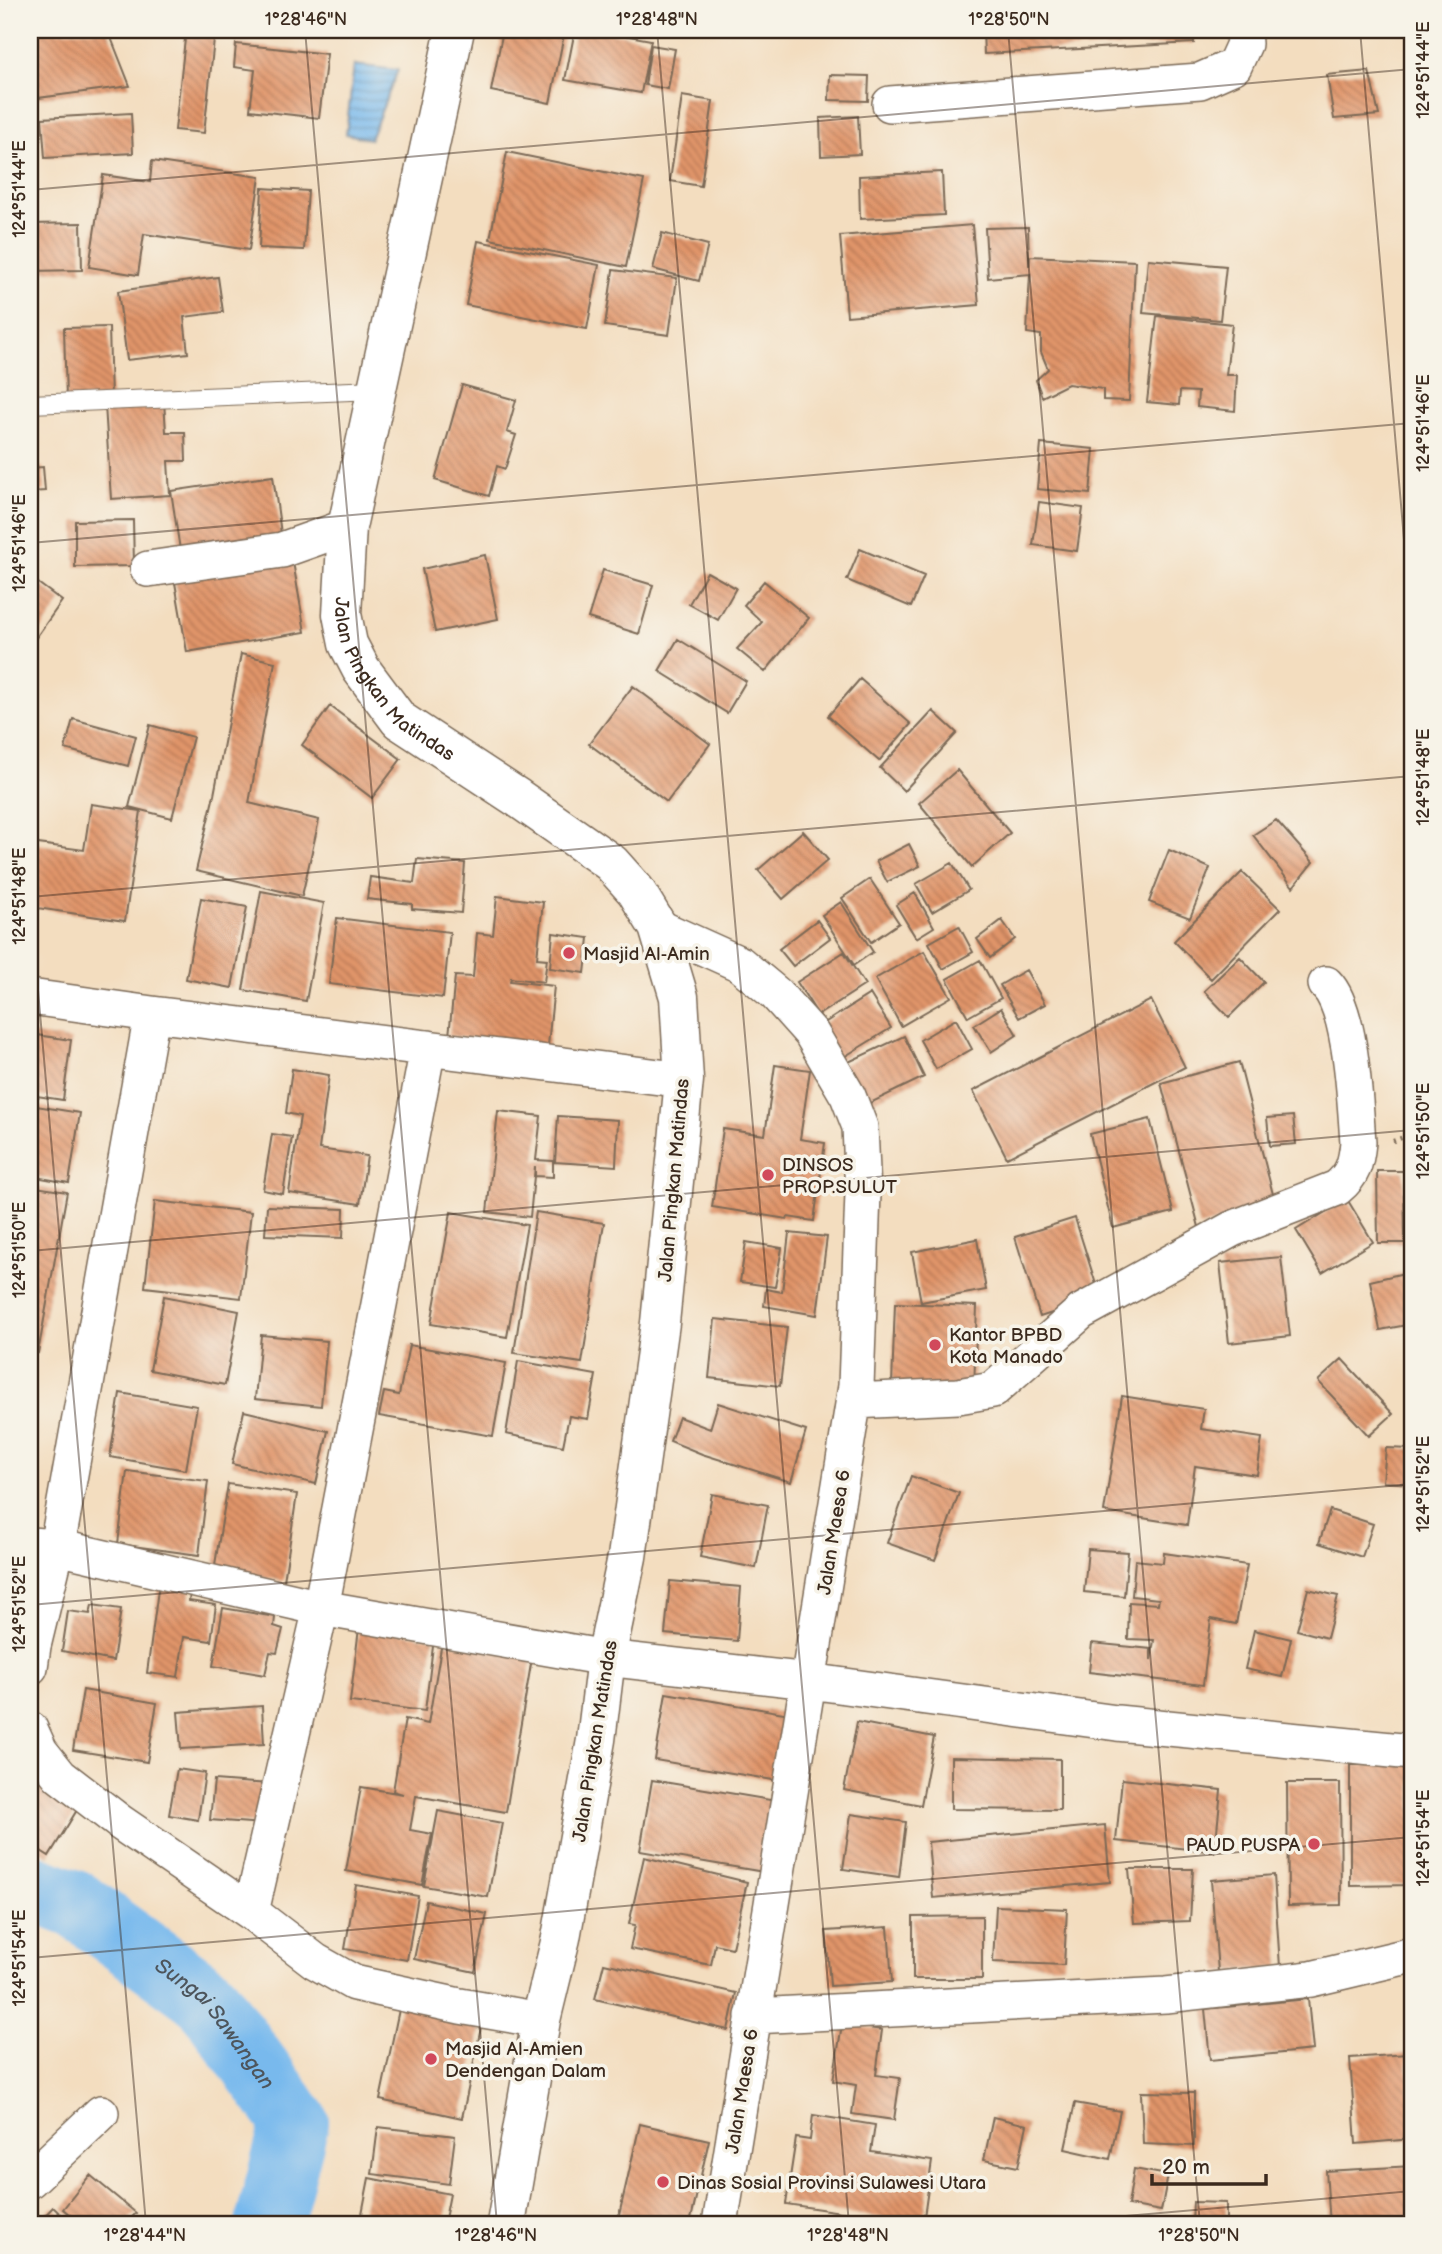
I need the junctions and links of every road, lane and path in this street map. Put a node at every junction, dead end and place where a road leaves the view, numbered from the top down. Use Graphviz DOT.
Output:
graph roads {
  1 [pos="455,30"];
  2 [pos="1243,30"];
  3 [pos="890,104"];
  4 [pos="376,390"];
  5 [pos="30,404"];
  6 [pos="346,527"];
  7 [pos="148,569"];
  8 [pos="658,927"];
  9 [pos="1326,984"];
  10 [pos="30,997"];
  11 [pos="152,1014"];
  12 [pos="428,1048"];
  13 [pos="684,1080"];
  14 [pos="854,1401"];
  15 [pos="43,1546"];
  16 [pos="321,1608"];
  17 [pos="606,1658"];
  18 [pos="30,1667"];
  19 [pos="809,1681"];
  20 [pos="30,1729"];
  21 [pos="1412,1752"];
  22 [pos="251,1912"];
  23 [pos="1412,1955"];
  24 [pos="753,2016"];
  25 [pos="541,2020"];
  26 [pos="101,2113"];
  27 [pos="30,2180"];
  28 [pos="506,2224"];
  29 [pos="720,2224"];
  1 -- 4 [label="street, Jalan Pingkan Matindas"];
  2 -- 3 [label="street"];
  4 -- 5 [label="lane"];
  4 -- 6 [label="street, Jalan Pingkan Matindas"];
  6 -- 7 [label="street"];
  6 -- 8 [label="street, Jalan Pingkan Matindas"];
  8 -- 13 [label="street, Jalan Pingkan Matindas"];
  8 -- 14 [label="street, Jalan Maesa 6"];
  9 -- 14 [label="street"];
  10 -- 11 [label="street"];
  11 -- 12 [label="street"];
  11 -- 15 [label="street"];
  12 -- 13 [label="street"];
  12 -- 16 [label="street"];
  13 -- 17 [label="street, Jalan Pingkan Matindas"];
  14 -- 19 [label="street, Jalan Maesa 6"];
  15 -- 16 [label="street"];
  15 -- 18 [label="street"];
  16 -- 17 [label="street"];
  16 -- 22 [label="street"];
  17 -- 19 [label="street"];
  17 -- 25 [label="street, Jalan Pingkan Matindas"];
  19 -- 21 [label="street"];
  19 -- 24 [label="street, Jalan Maesa 6"];
  20 -- 22 [label="street"];
  22 -- 25 [label="street"];
  23 -- 24 [label="street"];
  24 -- 29 [label="street, Jalan Maesa 6"];
  25 -- 28 [label="street, Jalan Pingkan Matindas"];
  26 -- 27 [label="street"];
}
